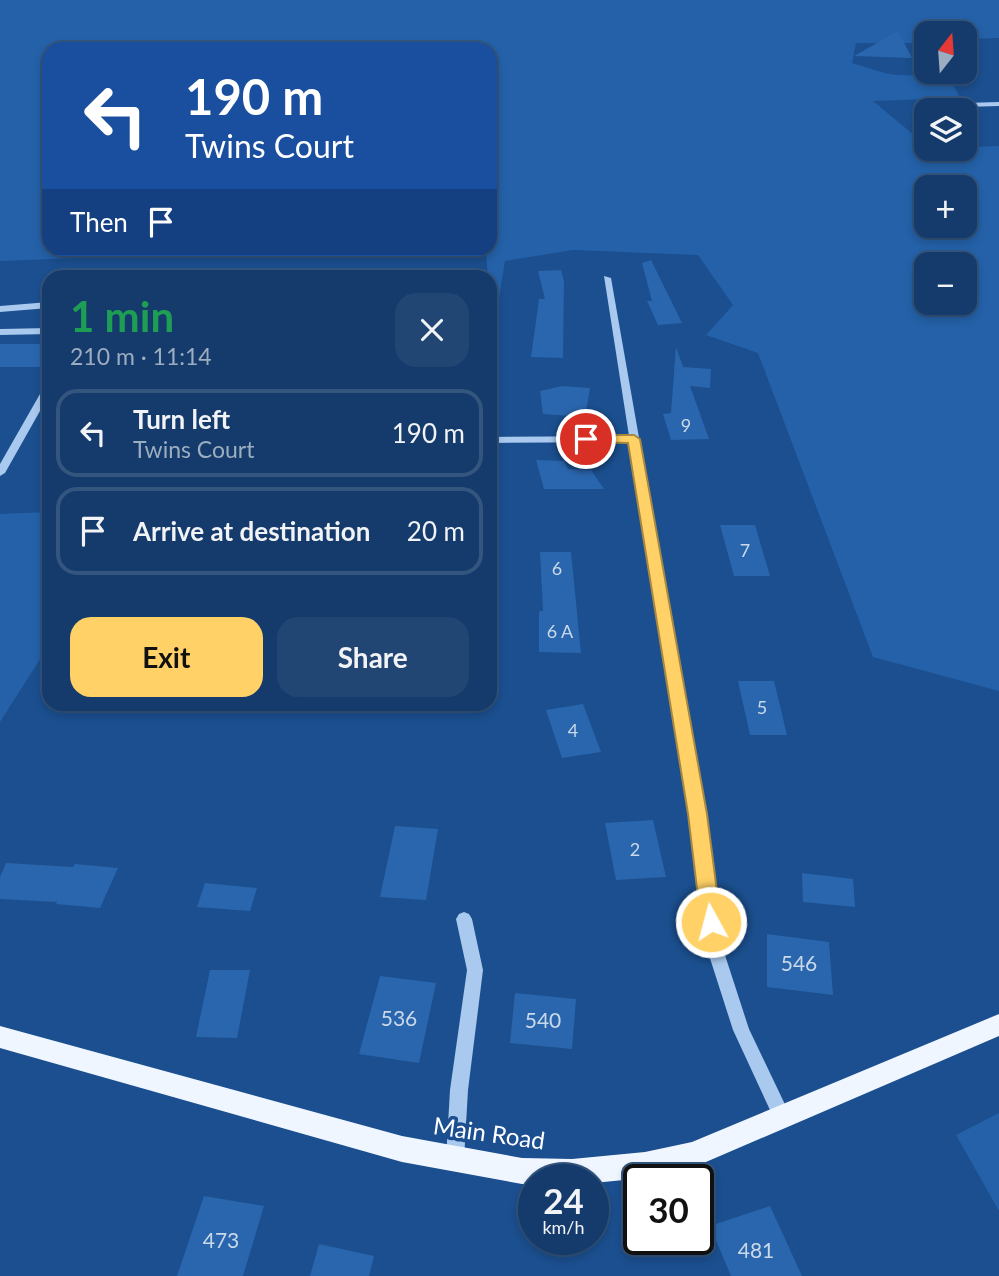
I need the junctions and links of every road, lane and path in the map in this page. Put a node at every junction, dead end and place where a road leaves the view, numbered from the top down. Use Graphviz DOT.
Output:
graph roads {
  1 [pos="999,104"];
  2 [pos="977,105"];
  3 [pos="607,278"];
  4 [pos="42,306"];
  5 [pos="0,309"];
  6 [pos="42,331"];
  7 [pos="0,332"];
  8 [pos="42,399"];
  9 [pos="634,439"];
  10 [pos="497,440"];
  11 [pos="0,473"];
  12 [pos="464,919"];
  13 [pos="999,1025"];
  14 [pos="0,1037"];
  15 [pos="782,1117"];
  16 [pos="456,1159"];
  1 -- 2 [label="street"];
  3 -- 9 [label="street"];
  4 -- 5 [label="street"];
  6 -- 7 [label="street"];
  8 -- 11 [label="street"];
  9 -- 10 [label="street"];
  9 -- 15 [label="street"];
  12 -- 16 [label="street"];
  13 -- 15 [label="main road, Main Road"];
  14 -- 16 [label="main road, Main Road"];
  15 -- 16 [label="main road, Main Road"];
}
